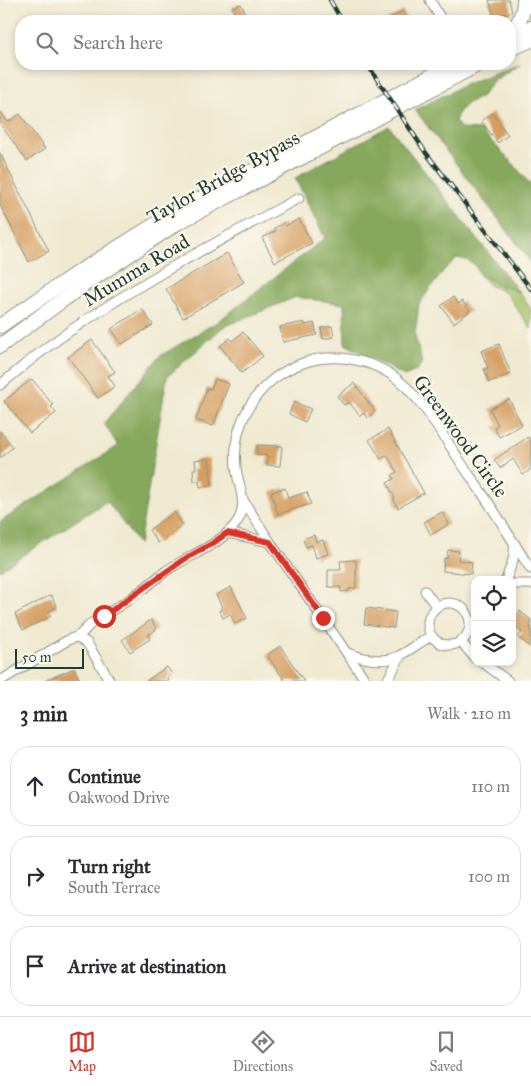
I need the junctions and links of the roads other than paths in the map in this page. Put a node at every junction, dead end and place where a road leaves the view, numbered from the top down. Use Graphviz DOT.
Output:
graph roads {
  1 [pos="430,0"];
  2 [pos="524,0"];
  3 [pos="439,15"];
  4 [pos="516,26"];
  5 [pos="531,28"];
  6 [pos="516,34"];
  7 [pos="531,40"];
  8 [pos="516,47"];
  9 [pos="531,48"];
  10 [pos="516,49"];
  11 [pos="443,70"];
  12 [pos="468,70"];
  13 [pos="299,198"];
  14 [pos="0,326"];
  15 [pos="0,346"];
  16 [pos="0,385"];
  17 [pos="243,500"];
  18 [pos="227,533"];
  19 [pos="270,542"];
  20 [pos="514,544"];
  21 [pos="531,568"];
  22 [pos="507,576"];
  23 [pos="516,584"];
  24 [pos="531,584"];
  25 [pos="425,591"];
  26 [pos="436,606"];
  27 [pos="471,608"];
  28 [pos="466,611"];
  29 [pos="431,636"];
  30 [pos="78,637"];
  31 [pos="460,642"];
  32 [pos="346,653"];
  33 [pos="471,654"];
  34 [pos="400,655"];
  35 [pos="487,666"];
  36 [pos="0,681"];
  37 [pos="110,681"];
  38 [pos="366,681"];
  39 [pos="387,681"];
  40 [pos="508,681"];
  1 -- 3 [label="street"];
  2 -- 4 [label="main road"];
  5 -- 6 [label="main road"];
  7 -- 8 [label="main road"];
  9 -- 10 [label="main road"];
  11 -- 14 [label="main road, Taylor Bridge Bypass"];
  12 -- 15 [label="main road, Taylor Bridge Bypass"];
  13 -- 16 [label="street, Mumma Road"];
  17 -- 18 [label="street"];
  17 -- 19 [label="street"];
  17 -- 20 [label="street, Greenwood Circle"];
  18 -- 19 [label="street"];
  18 -- 30 [label="street"];
  19 -- 32 [label="street"];
  20 -- 21 [label="street, Greenwood Circle"];
  20 -- 22 [label="street"];
  23 -- 24 [label="street"];
  25 -- 26 [label="street"];
  26 -- 28 [label="street"];
  26 -- 29 [label="street"];
  27 -- 28 [label="street"];
  28 -- 31 [label="street"];
  29 -- 31 [label="street"];
  29 -- 34 [label="street"];
  30 -- 36 [label="street"];
  30 -- 37 [label="street"];
  31 -- 33 [label="street"];
  32 -- 34 [label="street"];
  32 -- 38 [label="street"];
  34 -- 39 [label="street"];
  35 -- 40 [label="street"];
}
